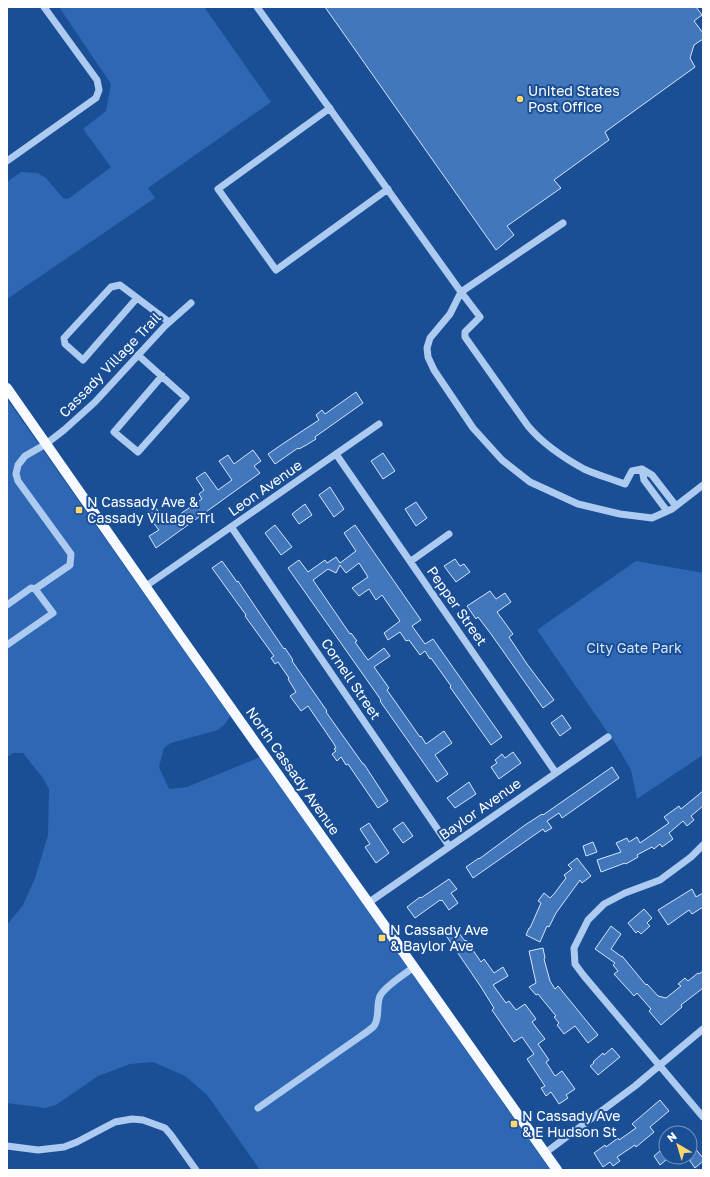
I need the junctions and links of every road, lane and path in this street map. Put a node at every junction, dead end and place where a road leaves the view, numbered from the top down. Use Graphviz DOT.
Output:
graph roads {
  1 [pos="44,7"];
  2 [pos="257,7"];
  3 [pos="330,108"];
  4 [pos="7,161"];
  5 [pos="388,189"];
  6 [pos="564,223"];
  7 [pos="461,292"];
  8 [pos="137,298"];
  9 [pos="191,303"];
  10 [pos="169,322"];
  11 [pos="138,355"];
  12 [pos="162,376"];
  13 [pos="7,388"];
  14 [pos="379,424"];
  15 [pos="46,444"];
  16 [pos="336,454"];
  17 [pos="642,469"];
  18 [pos="703,485"];
  19 [pos="676,506"];
  20 [pos="667,511"];
  21 [pos="232,528"];
  22 [pos="449,534"];
  23 [pos="411,561"];
  24 [pos="146,586"];
  25 [pos="35,589"];
  26 [pos="7,605"];
  27 [pos="7,645"];
  28 [pos="608,737"];
  29 [pos="556,772"];
  30 [pos="703,845"];
  31 [pos="449,846"];
  32 [pos="368,903"];
  33 [pos="414,967"];
  34 [pos="703,1028"];
  35 [pos="659,1065"];
  36 [pos="258,1108"];
  37 [pos="703,1117"];
  38 [pos="7,1146"];
  39 [pos="544,1152"];
  40 [pos="196,1170"];
  41 [pos="557,1170"];
  1 -- 4 [label="street"];
  2 -- 3 [label="street"];
  3 -- 5 [label="street"];
  3 -- 5 [label="street"];
  5 -- 7 [label="street"];
  6 -- 7 [label="street"];
  7 -- 17 [label="street"];
  7 -- 20 [label="street"];
  8 -- 8 [label="street"];
  8 -- 10 [label="street"];
  9 -- 10 [label="street, Cassady Village Trail"];
  10 -- 11 [label="street, Cassady Village Trail"];
  11 -- 12 [label="street"];
  11 -- 15 [label="street, Cassady Village Trail"];
  12 -- 12 [label="street"];
  13 -- 15 [label="main road, North Cassady Avenue"];
  14 -- 16 [label="street, Leon Avenue"];
  15 -- 24 [label="main road, North Cassady Avenue"];
  15 -- 25 [label="street, Cassady Village Trail"];
  16 -- 21 [label="street, Leon Avenue"];
  16 -- 23 [label="street, Pepper Street"];
  17 -- 19 [label="street"];
  17 -- 20 [label="street"];
  18 -- 19 [label="street"];
  19 -- 20 [label="street"];
  21 -- 24 [label="street, Leon Avenue"];
  21 -- 31 [label="street, Cornell Street"];
  22 -- 23 [label="street"];
  23 -- 29 [label="street, Pepper Street"];
  24 -- 32 [label="main road, North Cassady Avenue"];
  25 -- 26 [label="street"];
  25 -- 27 [label="street"];
  28 -- 29 [label="street, Baylor Avenue"];
  29 -- 31 [label="street, Baylor Avenue"];
  30 -- 35 [label="street"];
  31 -- 32 [label="street, Baylor Avenue"];
  32 -- 33 [label="main road, North Cassady Avenue"];
  33 -- 36 [label="street"];
  33 -- 39 [label="main road, North Cassady Avenue"];
  34 -- 35 [label="street"];
  35 -- 37 [label="street"];
  35 -- 39 [label="street"];
  38 -- 40 [label="street"];
  39 -- 41 [label="main road, North Cassady Avenue"];
}
